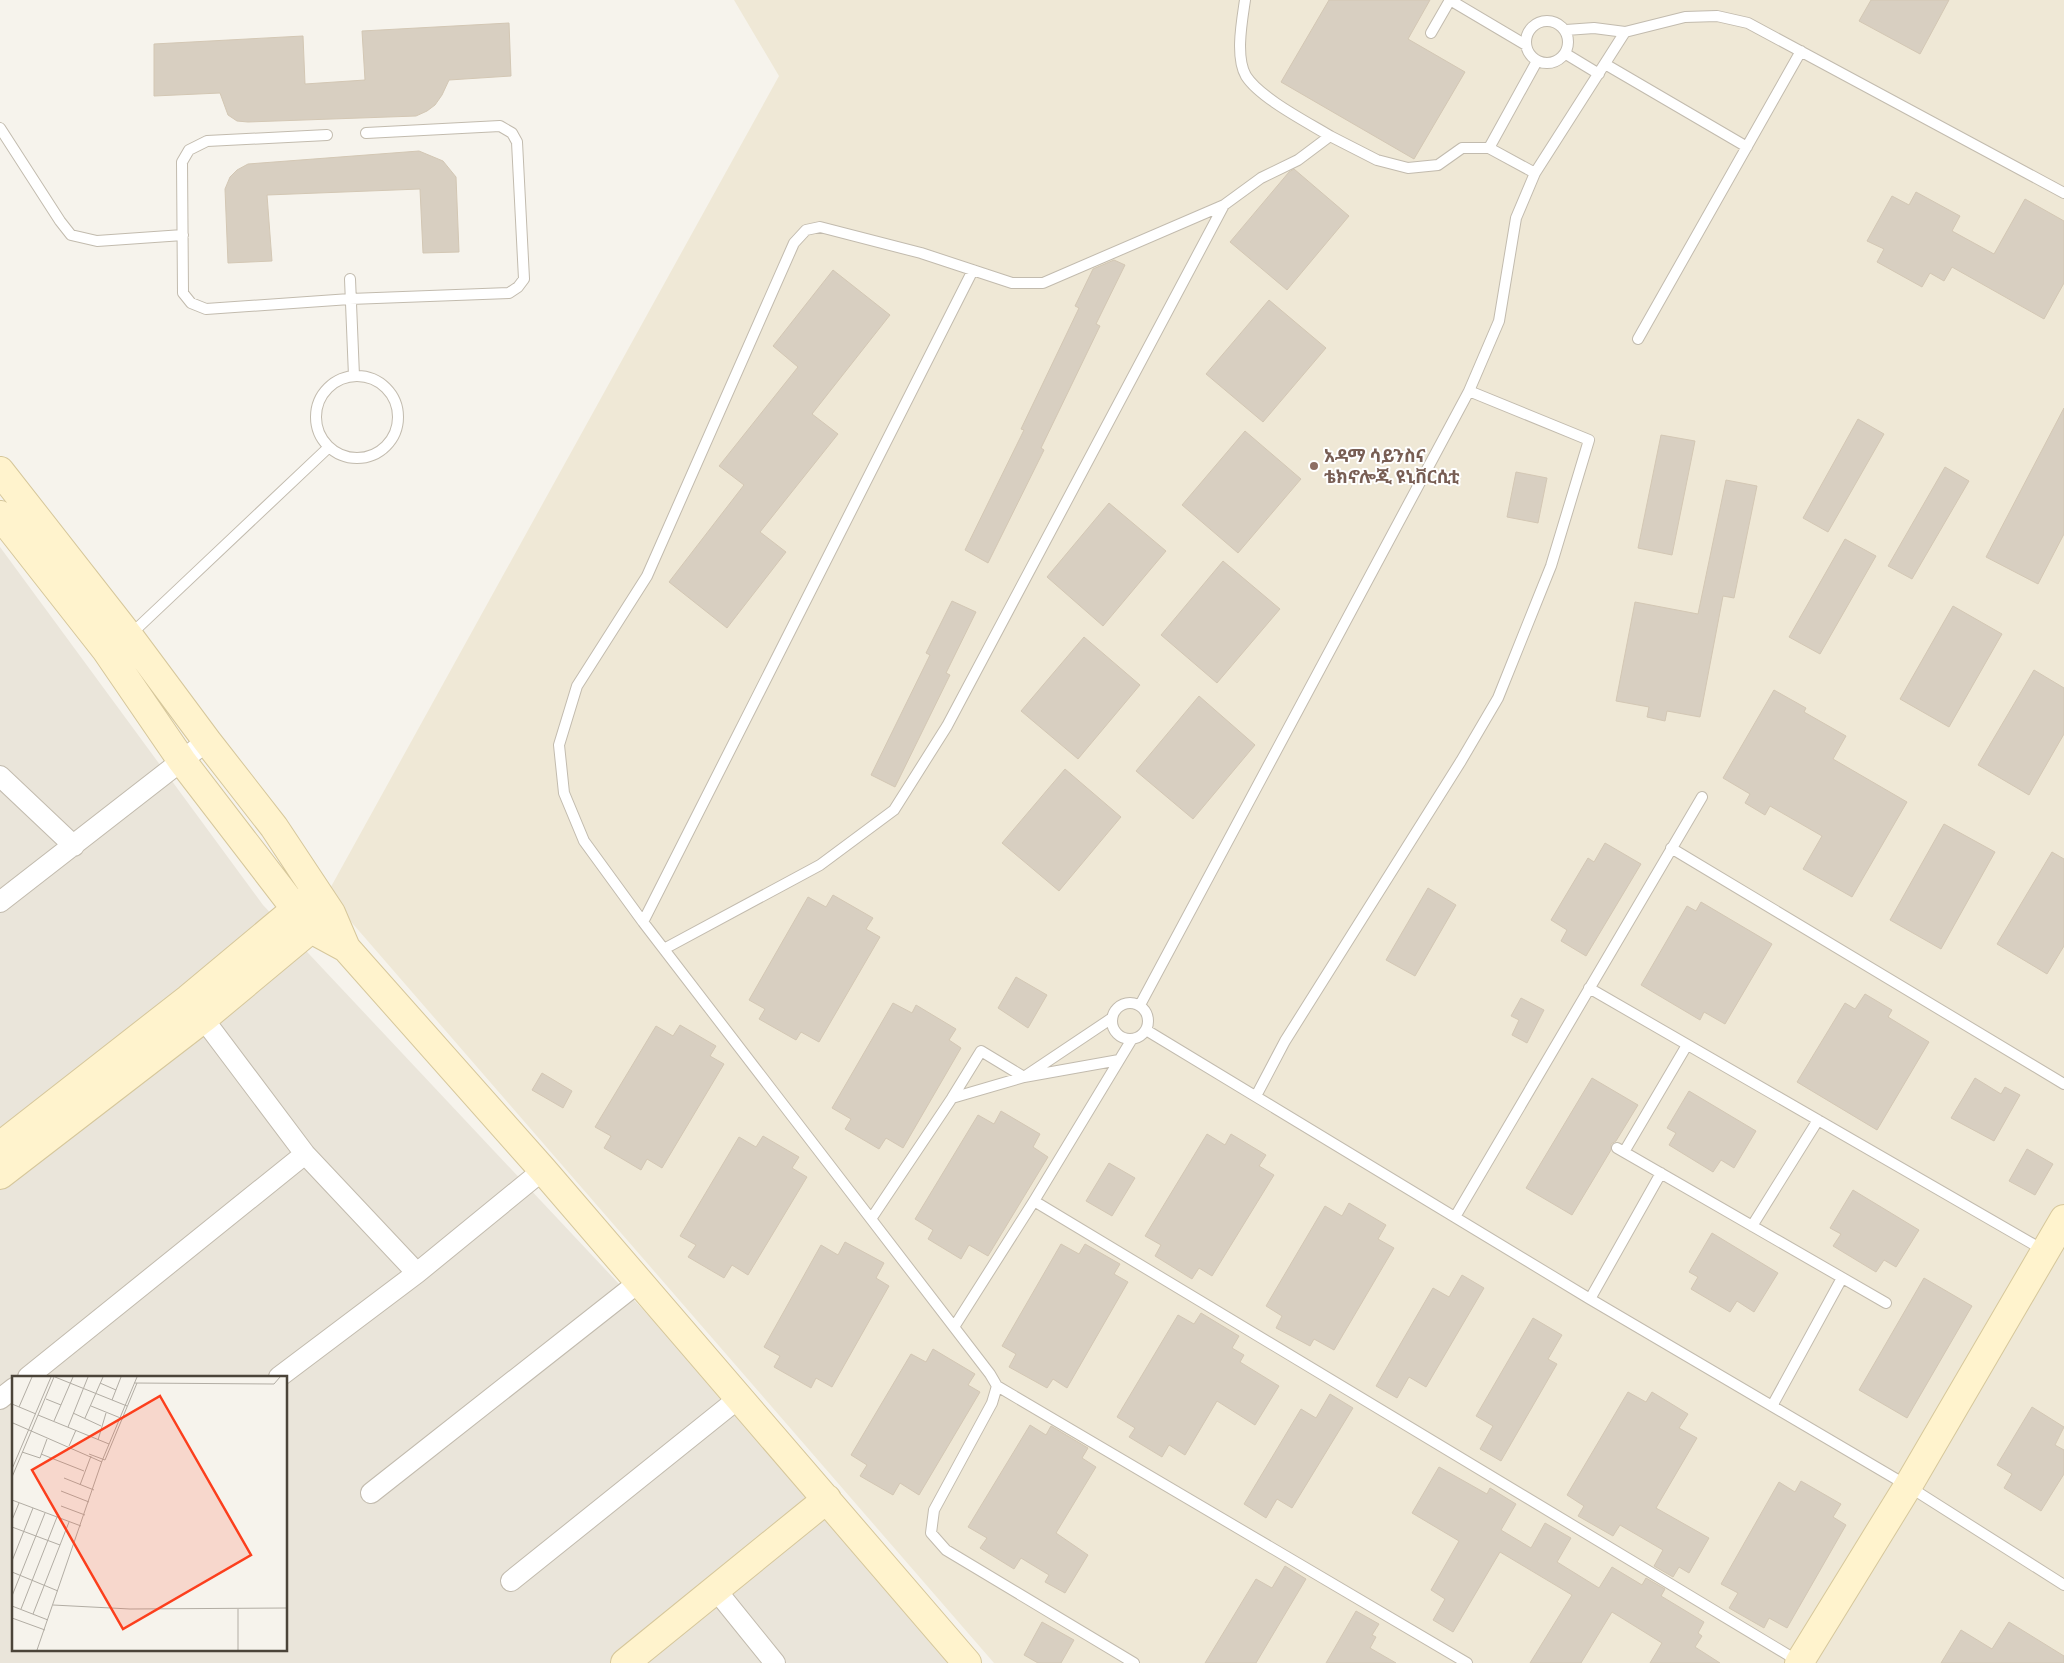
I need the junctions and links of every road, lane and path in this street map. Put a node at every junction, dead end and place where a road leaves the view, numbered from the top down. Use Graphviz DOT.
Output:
graph roads {
  1 [pos="1245,0"];
  2 [pos="1566,30"];
  3 [pos="1625,32"];
  4 [pos="1431,33"];
  5 [pos="1526,45"];
  6 [pos="1801,51"];
  7 [pos="1566,54"];
  8 [pos="1537,61"];
  9 [pos="1605,64"];
  10 [pos="1599,74"];
  11 [pos="0,128"];
  12 [pos="366,133"];
  13 [pos="328,135"];
  14 [pos="1330,136"];
  15 [pos="1489,148"];
  16 [pos="1746,148"];
  17 [pos="1535,173"];
  18 [pos="2064,193"];
  19 [pos="1224,205"];
  20 [pos="183,235"];
  21 [pos="973,270"];
  22 [pos="350,279"];
  23 [pos="350,300"];
  24 [pos="1638,339"];
  25 [pos="354,376"];
  26 [pos="1469,391"];
  27 [pos="328,447"];
  28 [pos="4,483"];
  29 [pos="0,515"];
  30 [pos="118,643"];
  31 [pos="207,741"];
  32 [pos="182,761"];
  33 [pos="0,776"];
  34 [pos="1702,797"];
  35 [pos="74,846"];
  36 [pos="1671,848"];
  37 [pos="0,902"];
  38 [pos="313,911"];
  39 [pos="643,922"];
  40 [pos="664,949"];
  41 [pos="1589,988"];
  42 [pos="1140,1005"];
  43 [pos="196,1009"];
  44 [pos="1112,1018"];
  45 [pos="1146,1030"];
  46 [pos="1132,1039"];
  47 [pos="1687,1045"];
  48 [pos="1119,1060"];
  49 [pos="1024,1077"];
  50 [pos="2064,1084"];
  51 [pos="1256,1096"];
  52 [pos="952,1098"];
  53 [pos="1818,1120"];
  54 [pos="0,1146"];
  55 [pos="305,1154"];
  56 [pos="543,1170"];
  57 [pos="1661,1173"];
  58 [pos="0,1175"];
  59 [pos="1034,1201"];
  60 [pos="1455,1217"];
  61 [pos="872,1219"];
  62 [pos="1752,1226"];
  63 [pos="2058,1235"];
  64 [pos="417,1272"];
  65 [pos="1842,1278"];
  66 [pos="639,1282"];
  67 [pos="1590,1299"];
  68 [pos="1886,1303"];
  69 [pos="954,1327"];
  70 [pos="29,1376"];
  71 [pos="280,1376"];
  72 [pos="997,1386"];
  73 [pos="12,1390"];
  74 [pos="739,1398"];
  75 [pos="0,1399"];
  76 [pos="1772,1406"];
  77 [pos="1908,1486"];
  78 [pos="371,1493"];
  79 [pos="827,1500"];
  80 [pos="512,1581"];
  81 [pos="2064,1584"];
  82 [pos="716,1590"];
  83 [pos="625,1663"];
  84 [pos="775,1663"];
  85 [pos="967,1663"];
  86 [pos="1134,1663"];
  87 [pos="1467,1663"];
  88 [pos="1800,1663"];
  1 -- 14 [label="lane"];
  2 -- 3 [label="lane"];
  2 -- 5 [label="lane"];
  2 -- 7 [label="lane"];
  3 -- 6 [label="lane"];
  3 -- 9 [label="lane"];
  4 -- 5 [label="lane"];
  5 -- 8 [label="lane"];
  6 -- 16 [label="lane"];
  6 -- 18 [label="lane"];
  7 -- 8 [label="lane"];
  7 -- 10 [label="lane"];
  8 -- 15 [label="lane"];
  9 -- 10 [label="lane"];
  9 -- 16 [label="lane"];
  10 -- 17 [label="lane"];
  11 -- 20 [label="lane"];
  12 -- 23 [label="lane"];
  13 -- 20 [label="lane"];
  14 -- 15 [label="lane"];
  14 -- 19 [label="lane"];
  15 -- 17 [label="lane"];
  16 -- 24 [label="lane"];
  17 -- 26 [label="lane"];
  19 -- 21 [label="lane"];
  19 -- 40 [label="lane"];
  20 -- 23 [label="lane"];
  21 -- 39 [label="lane"];
  21 -- 39 [label="lane"];
  22 -- 23 [label="lane"];
  23 -- 25 [label="lane"];
  25 -- 27 [label="lane"];
  25 -- 27 [label="lane"];
  26 -- 42 [label="lane"];
  26 -- 51 [label="lane"];
  27 -- 30 [label="lane"];
  28 -- 30 [label="street"];
  29 -- 30 [label="street"];
  30 -- 31 [label="street"];
  30 -- 32 [label="street"];
  31 -- 32 [label="street"];
  31 -- 38 [label="street"];
  32 -- 35 [label="street"];
  32 -- 38 [label="street"];
  33 -- 35 [label="street"];
  34 -- 36 [label="lane"];
  35 -- 37 [label="street"];
  36 -- 41 [label="lane"];
  36 -- 50 [label="lane"];
  38 -- 43 [label="street"];
  38 -- 56 [label="street"];
  39 -- 40 [label="lane"];
  40 -- 61 [label="lane"];
  41 -- 47 [label="lane"];
  41 -- 60 [label="lane"];
  42 -- 44 [label="lane"];
  42 -- 45 [label="lane"];
  43 -- 54 [label="street"];
  43 -- 55 [label="street"];
  43 -- 58 [label="street"];
  44 -- 46 [label="lane"];
  44 -- 49 [label="lane"];
  45 -- 46 [label="lane"];
  45 -- 51 [label="lane"];
  46 -- 48 [label="lane"];
  47 -- 53 [label="lane"];
  47 -- 57 [label="lane"];
  48 -- 49 [label="lane"];
  48 -- 59 [label="lane"];
  49 -- 52 [label="lane"];
  49 -- 52 [label="lane"];
  51 -- 60 [label="lane"];
  52 -- 61 [label="lane"];
  53 -- 62 [label="lane"];
  53 -- 63 [label="lane"];
  55 -- 64 [label="street"];
  55 -- 70 [label="street"];
  56 -- 64 [label="street"];
  56 -- 66 [label="street"];
  57 -- 62 [label="lane"];
  57 -- 67 [label="lane"];
  59 -- 69 [label="lane"];
  59 -- 88 [label="lane"];
  60 -- 67 [label="lane"];
  61 -- 69 [label="lane"];
  62 -- 65 [label="lane"];
  63 -- 77 [label="street"];
  64 -- 71 [label="street"];
  65 -- 68 [label="lane"];
  65 -- 76 [label="lane"];
  66 -- 74 [label="street"];
  66 -- 78 [label="street"];
  67 -- 76 [label="lane"];
  69 -- 72 [label="lane"];
  72 -- 86 [label="lane"];
  72 -- 87 [label="lane"];
  73 -- 75 [label="street"];
  74 -- 79 [label="street"];
  74 -- 80 [label="street"];
  76 -- 77 [label="lane"];
  77 -- 81 [label="lane"];
  77 -- 88 [label="street"];
  79 -- 82 [label="street"];
  79 -- 85 [label="street"];
  82 -- 83 [label="street"];
  82 -- 84 [label="street"];
}
